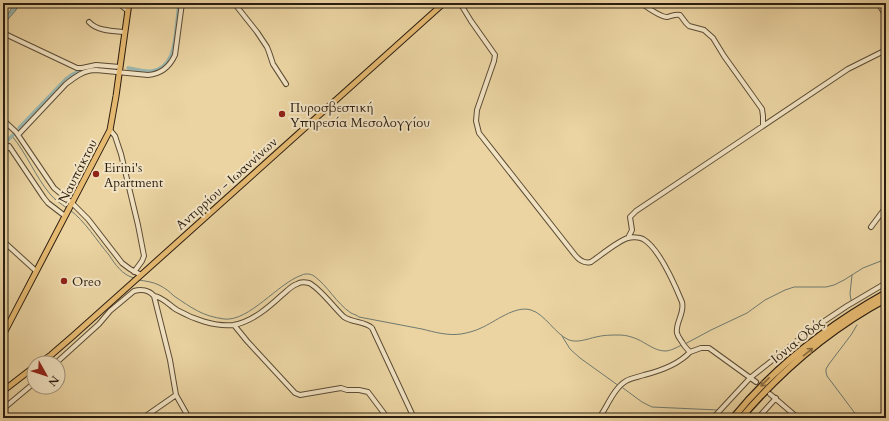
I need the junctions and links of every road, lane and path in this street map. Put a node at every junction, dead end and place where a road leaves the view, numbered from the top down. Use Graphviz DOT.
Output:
graph roads {
  1 [pos="118,3"];
  2 [pos="129,3"];
  3 [pos="182,3"];
  4 [pos="234,3"];
  5 [pos="444,3"];
  6 [pos="460,3"];
  7 [pos="641,3"];
  8 [pos="878,3"];
  9 [pos="128,11"];
  10 [pos="886,16"];
  11 [pos="89,22"];
  12 [pos="125,32"];
  13 [pos="3,33"];
  14 [pos="886,50"];
  15 [pos="120,69"];
  16 [pos="286,84"];
  17 [pos="3,120"];
  18 [pos="763,126"];
  19 [pos="110,130"];
  20 [pos="18,134"];
  21 [pos="3,152"];
  22 [pos="72,204"];
  23 [pos="886,207"];
  24 [pos="66,214"];
  25 [pos="871,227"];
  26 [pos="628,238"];
  27 [pos="3,241"];
  28 [pos="36,271"];
  29 [pos="134,272"];
  30 [pos="140,275"];
  31 [pos="886,283"];
  32 [pos="130,285"];
  33 [pos="134,291"];
  34 [pos="886,293"];
  35 [pos="154,296"];
  36 [pos="886,299"];
  37 [pos="234,325"];
  38 [pos="3,335"];
  39 [pos="690,352"];
  40 [pos="51,355"];
  41 [pos="65,355"];
  42 [pos="26,373"];
  43 [pos="750,378"];
  44 [pos="756,382"];
  45 [pos="26,390"];
  46 [pos="3,391"];
  47 [pos="770,394"];
  48 [pos="176,395"];
  49 [pos="776,398"];
  50 [pos="3,409"];
  51 [pos="142,418"];
  52 [pos="189,418"];
  53 [pos="387,418"];
  54 [pos="414,418"];
  55 [pos="599,418"];
  56 [pos="714,418"];
  57 [pos="733,418"];
  58 [pos="741,418"];
  59 [pos="758,418"];
  60 [pos="798,418"];
  1 -- 9 [label="street"];
  2 -- 9 [label="main road, Ναυπάκτου"];
  3 -- 15 [label="street"];
  4 -- 16 [label="street"];
  5 -- 30 [label="main road, Αντιρρίου - Ιωαννίνων"];
  6 -- 26 [label="street"];
  7 -- 18 [label="street"];
  8 -- 10 [label="street"];
  9 -- 12 [label="main road, Ναυπάκτου"];
  11 -- 12 [label="street"];
  12 -- 15 [label="main road, Ναυπάκτου"];
  13 -- 15 [label="street"];
  14 -- 18 [label="street"];
  15 -- 19 [label="main road, Ναυπάκτου"];
  15 -- 20 [label="street"];
  17 -- 20 [label="street"];
  18 -- 26 [label="street"];
  19 -- 22 [label="main road, Ναυπάκτου"];
  19 -- 29 [label="street"];
  20 -- 22 [label="street"];
  21 -- 24 [label="street"];
  22 -- 24 [label="main road, Ναυπάκτου"];
  22 -- 29 [label="street"];
  23 -- 25 [label="street"];
  24 -- 28 [label="main road, Ναυπάκτου"];
  26 -- 39 [label="street"];
  27 -- 28 [label="street"];
  28 -- 38 [label="main road, Ναυπάκτου"];
  29 -- 30 [label="street"];
  30 -- 32 [label="main road, Αντιρρίου - Ιωαννίνων"];
  31 -- 43 [label="street"];
  32 -- 33 [label="street"];
  32 -- 40 [label="main road, Αντιρρίου - Ιωαννίνων"];
  33 -- 35 [label="street"];
  33 -- 41 [label="street"];
  34 -- 57 [label="highway, Ιόνια Οδός, one-way"];
  35 -- 37 [label="street"];
  35 -- 48 [label="street"];
  58 -- 36 [label="highway, Ιόνια Οδός, one-way"];
  37 -- 53 [label="street"];
  37 -- 54 [label="street"];
  39 -- 43 [label="street"];
  39 -- 55 [label="street"];
  42 -- 46 [label="main road"];
  43 -- 44 [label="street"];
  43 -- 56 [label="street"];
  45 -- 50 [label="street"];
  47 -- 49 [label="street"];
  48 -- 51 [label="street"];
  48 -- 52 [label="street"];
  49 -- 59 [label="street"];
  49 -- 60 [label="street"];
}
